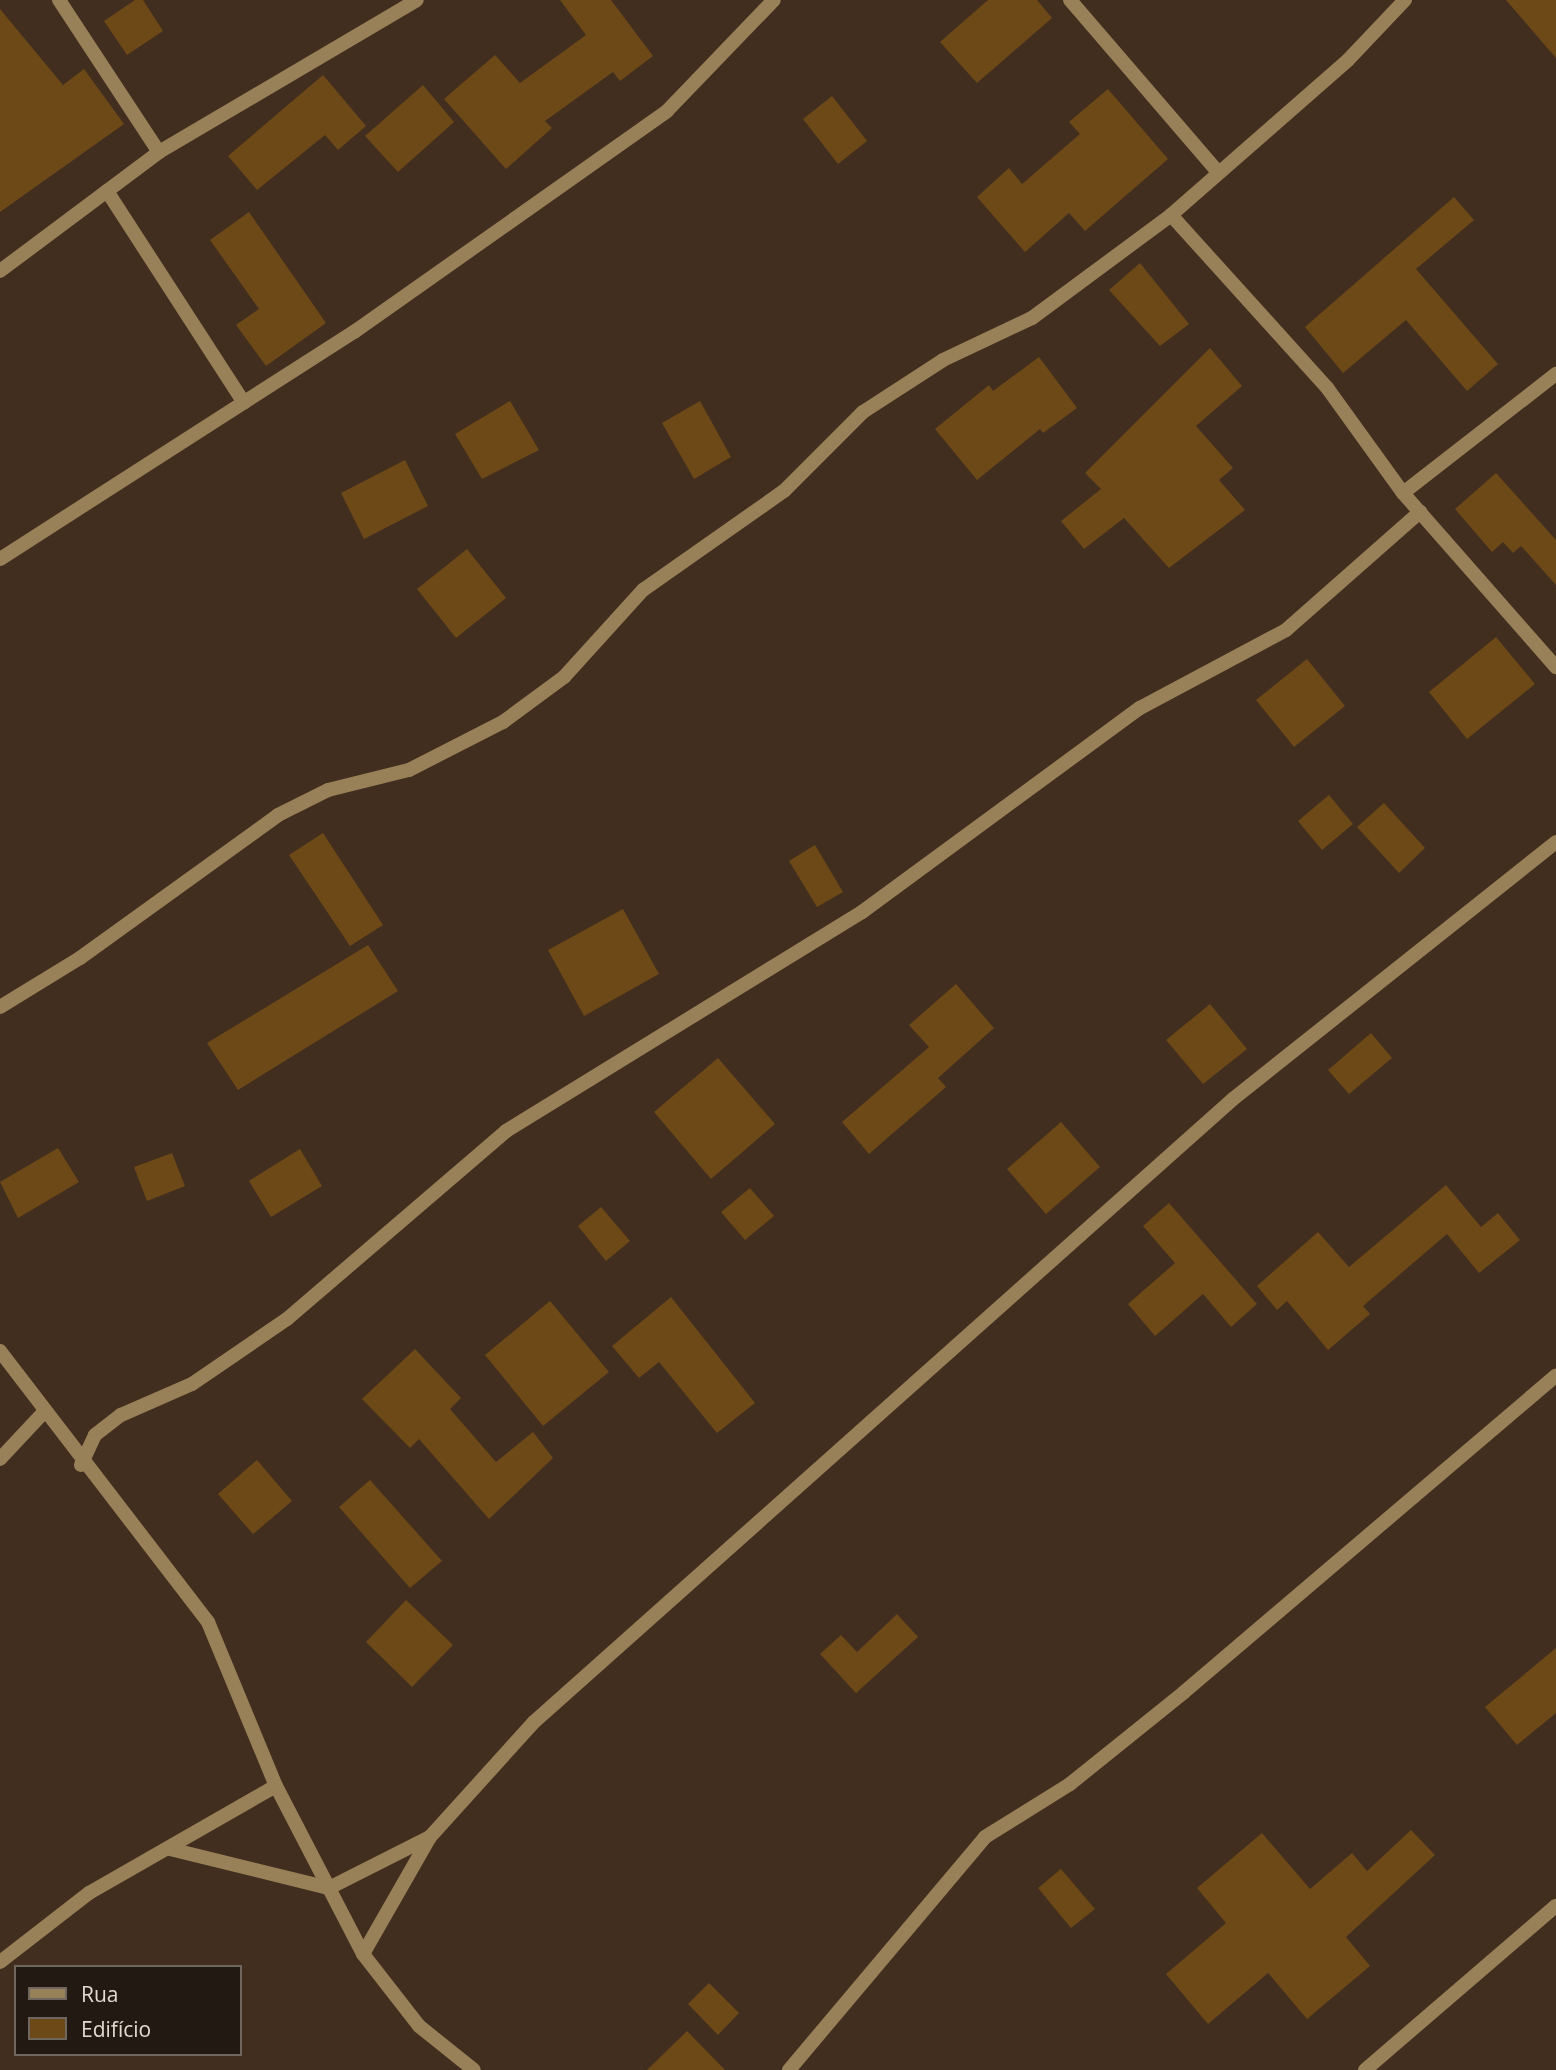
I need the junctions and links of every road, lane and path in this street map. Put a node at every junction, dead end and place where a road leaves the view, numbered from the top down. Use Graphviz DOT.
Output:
graph roads {
  1 [pos="59,0"];
  2 [pos="417,0"];
  3 [pos="775,0"];
  4 [pos="1070,0"];
  5 [pos="1405,0"];
  6 [pos="159,152"];
  7 [pos="1217,171"];
  8 [pos="107,191"];
  9 [pos="1171,215"];
  10 [pos="0,271"];
  11 [pos="1556,374"];
  12 [pos="244,403"];
  13 [pos="1403,493"];
  14 [pos="1420,512"];
  15 [pos="0,559"];
  16 [pos="1556,667"];
  17 [pos="1556,842"];
  18 [pos="0,1007"];
  19 [pos="0,1351"];
  20 [pos="1556,1375"];
  21 [pos="43,1413"];
  22 [pos="0,1459"];
  23 [pos="81,1465"];
  24 [pos="276,1786"];
  25 [pos="430,1837"];
  26 [pos="170,1849"];
  27 [pos="330,1888"];
  28 [pos="1556,1906"];
  29 [pos="363,1954"];
  30 [pos="0,1962"];
  31 [pos="474,2070"];
  32 [pos="789,2070"];
  33 [pos="1365,2070"];
  1 -- 6 [label="street"];
  2 -- 6 [label="street"];
  3 -- 12 [label="street"];
  4 -- 7 [label="street"];
  5 -- 7 [label="street"];
  6 -- 8 [label="street"];
  7 -- 9 [label="street"];
  8 -- 10 [label="street"];
  8 -- 12 [label="street"];
  9 -- 13 [label="street"];
  9 -- 18 [label="street"];
  11 -- 13 [label="street"];
  12 -- 15 [label="street"];
  13 -- 14 [label="street"];
  14 -- 16 [label="street"];
  14 -- 23 [label="street"];
  17 -- 25 [label="street"];
  19 -- 21 [label="street"];
  20 -- 32 [label="street"];
  21 -- 22 [label="street"];
  21 -- 23 [label="street"];
  23 -- 24 [label="street"];
  24 -- 26 [label="street"];
  24 -- 27 [label="street"];
  25 -- 27 [label="street"];
  25 -- 29 [label="street"];
  26 -- 27 [label="street"];
  26 -- 30 [label="street"];
  27 -- 29 [label="street"];
  28 -- 33 [label="street"];
  29 -- 31 [label="street"];
}
